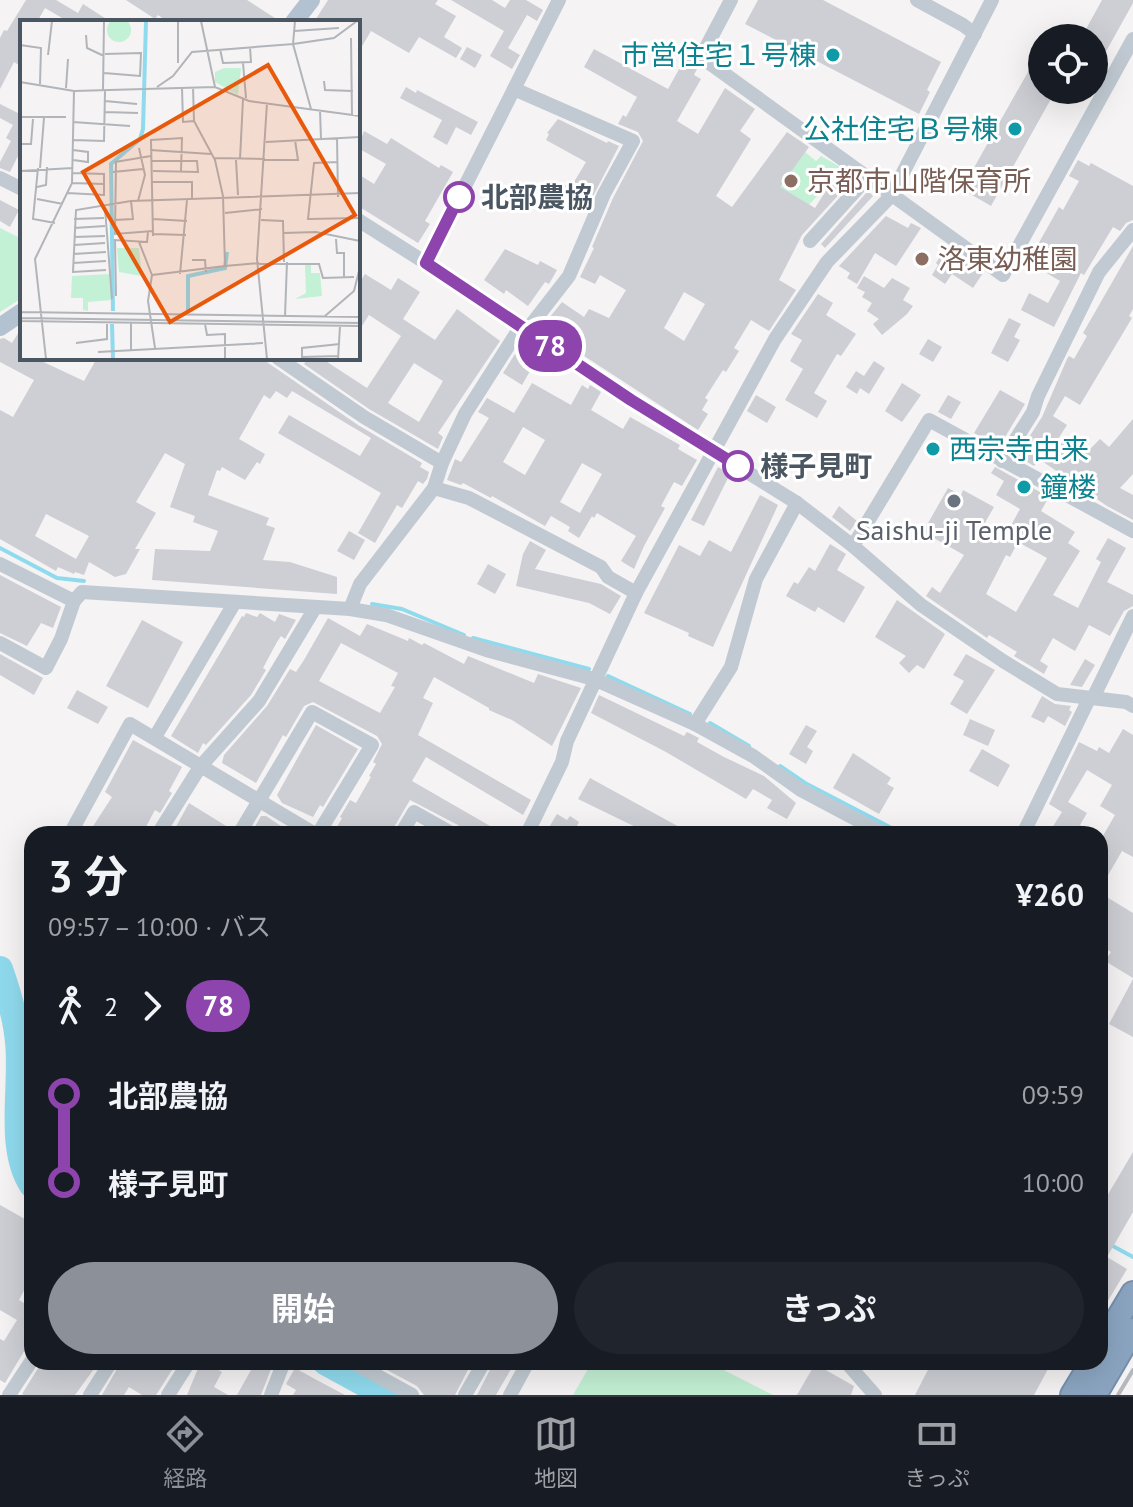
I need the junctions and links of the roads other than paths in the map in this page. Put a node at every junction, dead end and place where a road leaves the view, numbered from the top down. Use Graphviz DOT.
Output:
graph roads {
  1 [pos="311,0"];
  2 [pos="559,0"];
  3 [pos="731,0"];
  4 [pos="917,0"];
  5 [pos="992,0"];
  6 [pos="296,20"];
  7 [pos="975,34"];
  8 [pos="1133,39"];
  9 [pos="514,89"];
  10 [pos="0,178"];
  11 [pos="867,178"];
  12 [pos="20,188"];
  13 [pos="891,196"];
  14 [pos="360,221"];
  15 [pos="1133,230"];
  16 [pos="810,241"];
  17 [pos="426,263"];
  18 [pos="20,313"];
  19 [pos="0,327"];
  20 [pos="524,328"];
  21 [pos="281,360"];
  22 [pos="713,451"];
  23 [pos="1002,461"];
  24 [pos="442,463"];
  25 [pos="434,488"];
  26 [pos="797,503"];
  27 [pos="1133,531"];
  28 [pos="853,546"];
  29 [pos="0,564"];
  30 [pos="636,593"];
  31 [pos="74,601"];
  32 [pos="235,602"];
  33 [pos="315,608"];
  34 [pos="350,609"];
  35 [pos="1133,616"];
  36 [pos="0,643"];
  37 [pos="594,679"];
  38 [pos="1091,699"];
  39 [pos="1133,706"];
  40 [pos="695,724"];
  41 [pos="155,737"];
  42 [pos="200,767"];
  43 [pos="259,800"];
  44 [pos="74,826"];
  45 [pos="163,826"];
  46 [pos="244,826"];
  47 [pos="303,826"];
  48 [pos="322,826"];
  49 [pos="406,826"];
  50 [pos="439,826"];
  51 [pos="531,826"];
  52 [pos="869,826"];
  53 [pos="1027,826"];
  54 [pos="1133,1293"];
  55 [pos="1133,1330"];
  56 [pos="1108,1335"];
  57 [pos="25,1370"];
  58 [pos="106,1370"];
  59 [pos="184,1370"];
  60 [pos="281,1370"];
  61 [pos="381,1370"];
  62 [pos="479,1370"];
  63 [pos="524,1370"];
  64 [pos="853,1370"];
  65 [pos="1087,1370"];
  66 [pos="276,1393"];
  67 [pos="9,1395"];
  68 [pos="90,1395"];
  69 [pos="168,1395"];
  70 [pos="412,1395"];
  71 [pos="465,1395"];
  72 [pos="510,1395"];
  73 [pos="875,1395"];
  74 [pos="1072,1395"];
  75 [pos="1095,1395"];
  1 -- 6 [label="main road"];
  2 -- 9 [label="street"];
  3 -- 11 [label="street"];
  4 -- 7 [label="street"];
  5 -- 7 [label="street"];
  7 -- 13 [label="street"];
  8 -- 13 [label="street"];
  9 -- 17 [label="street"];
  9 -- 20 [label="street"];
  10 -- 12 [label="street"];
  11 -- 13 [label="street"];
  11 -- 16 [label="street"];
  13 -- 22 [label="street"];
  14 -- 17 [label="street"];
  15 -- 23 [label="street"];
  17 -- 20 [label="street"];
  18 -- 19 [label="main road"];
  20 -- 22 [label="street"];
  20 -- 24 [label="street"];
  21 -- 24 [label="street"];
  22 -- 26 [label="street"];
  22 -- 30 [label="street"];
  23 -- 27 [label="street"];
  23 -- 28 [label="street"];
  24 -- 25 [label="street"];
  25 -- 30 [label="street"];
  25 -- 34 [label="street"];
  26 -- 28 [label="street"];
  26 -- 40 [label="street"];
  28 -- 38 [label="street"];
  29 -- 31 [label="street"];
  30 -- 37 [label="street"];
  31 -- 32 [label="street"];
  31 -- 36 [label="street"];
  32 -- 33 [label="street"];
  32 -- 41 [label="street"];
  33 -- 34 [label="street"];
  33 -- 42 [label="street"];
  34 -- 37 [label="street"];
  35 -- 38 [label="street"];
  37 -- 40 [label="street"];
  37 -- 51 [label="street"];
  38 -- 39 [label="street"];
  38 -- 53 [label="street"];
  40 -- 52 [label="street"];
  41 -- 42 [label="street"];
  41 -- 44 [label="street"];
  42 -- 43 [label="street"];
  42 -- 45 [label="street"];
  43 -- 46 [label="street"];
  43 -- 47 [label="street"];
  43 -- 48 [label="street"];
  49 -- 50 [label="street"];
  54 -- 56 [label="highway"];
  55 -- 75 [label="highway"];
  57 -- 67 [label="street"];
  58 -- 68 [label="street"];
  59 -- 69 [label="street"];
  60 -- 66 [label="street"];
  61 -- 70 [label="street"];
  62 -- 71 [label="street"];
  63 -- 72 [label="street"];
  64 -- 73 [label="street"];
  65 -- 74 [label="highway"];
}
